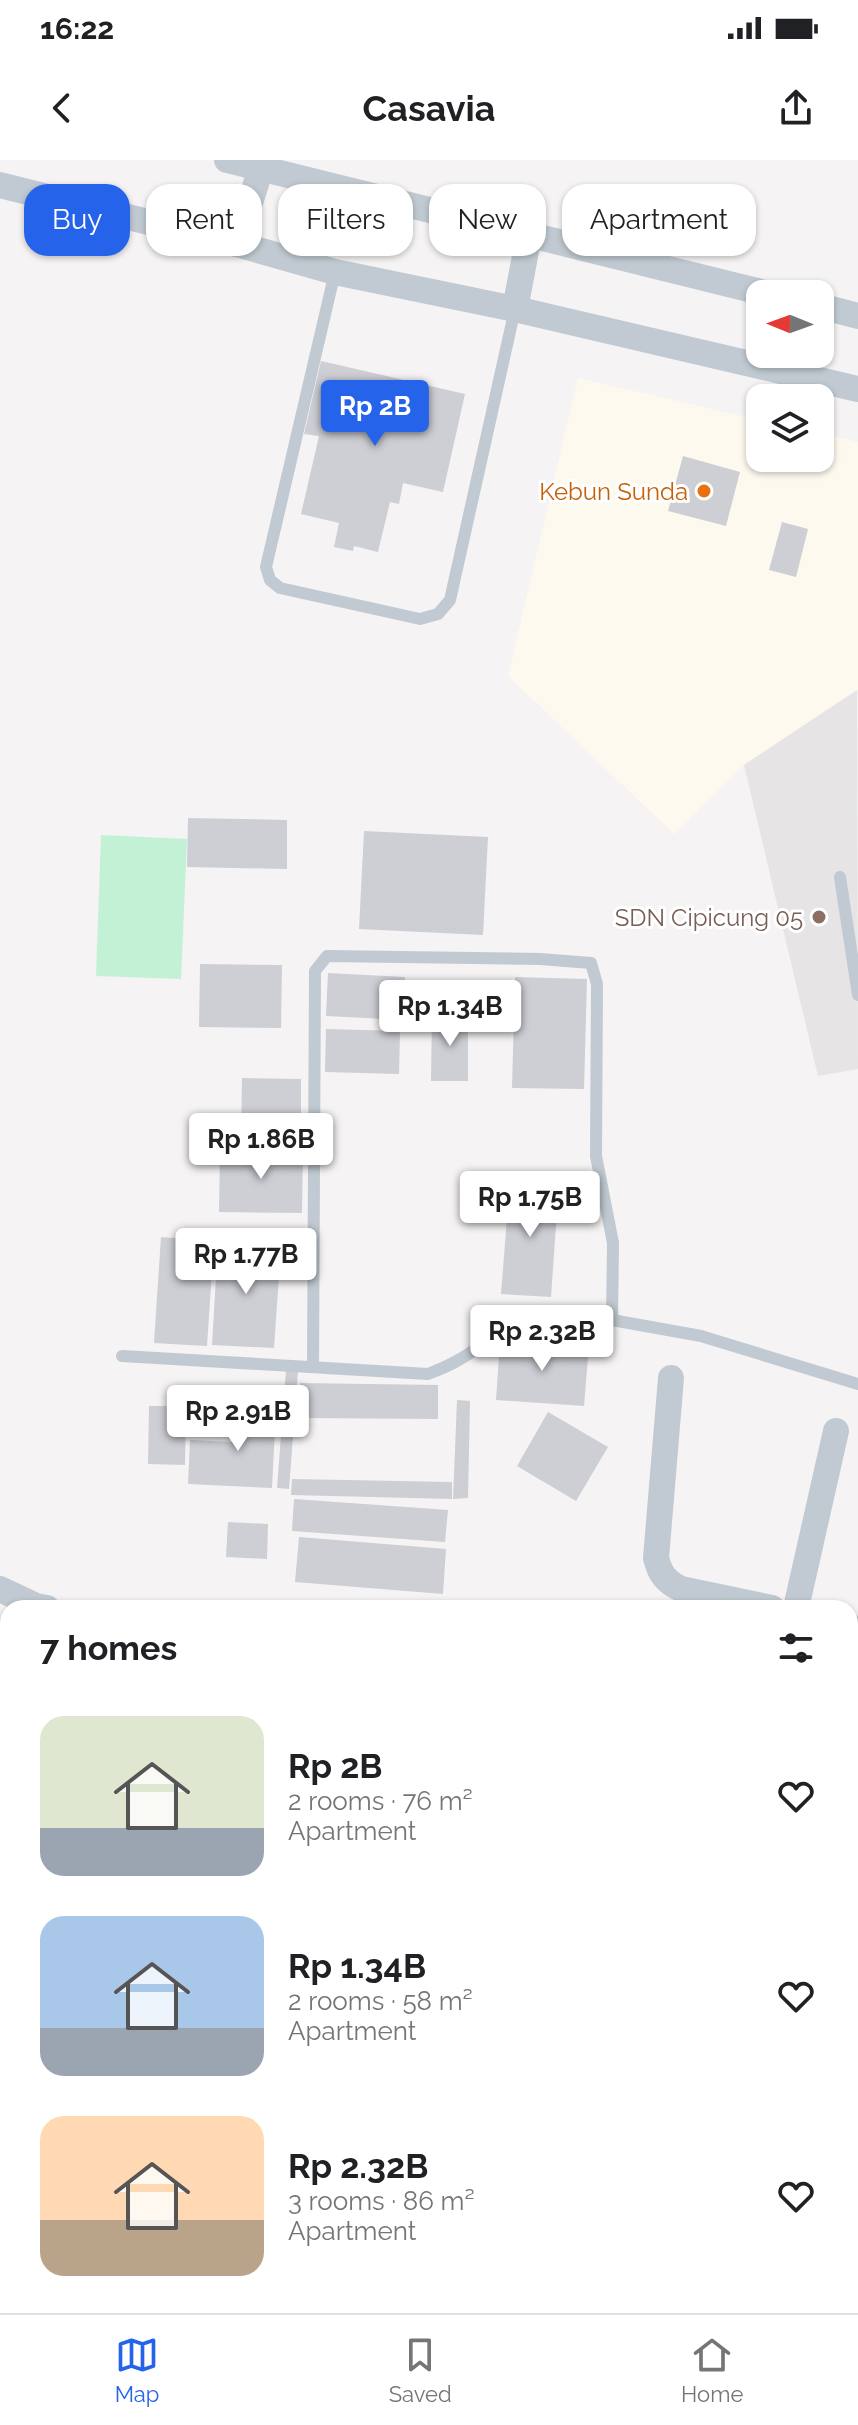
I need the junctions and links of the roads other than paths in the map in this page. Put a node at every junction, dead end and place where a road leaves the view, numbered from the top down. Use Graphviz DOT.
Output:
graph roads {
  1 [pos="227,160"];
  2 [pos="261,168"];
  3 [pos="256,184"];
  4 [pos="0,185"];
  5 [pos="429,210"];
  6 [pos="146,221"];
  7 [pos="546,239"];
  8 [pos="262,251"];
  9 [pos="525,256"];
  10 [pos="335,272"];
  11 [pos="746,288"];
  12 [pos="515,309"];
  13 [pos="834,310"];
  14 [pos="858,316"];
  15 [pos="858,389"];
  16 [pos="840,877"];
  17 [pos="858,995"];
  18 [pos="612,1320"];
  19 [pos="122,1356"];
  20 [pos="313,1367"];
  21 [pos="671,1378"];
  22 [pos="858,1384"];
  23 [pos="836,1431"];
  24 [pos="734,1600"];
  25 [pos="798,1600"];
  1 -- 2 [label="street"];
  2 -- 3 [label="street"];
  2 -- 5 [label="street"];
  4 -- 6 [label="street"];
  7 -- 11 [label="street"];
  8 -- 10 [label="street"];
  9 -- 12 [label="street"];
  10 -- 12 [label="street"];
  10 -- 12 [label="lane"];
  12 -- 15 [label="street"];
  13 -- 14 [label="street"];
  16 -- 17 [label="lane"];
  18 -- 20 [label="lane"];
  18 -- 20 [label="lane"];
  18 -- 22 [label="lane"];
  19 -- 20 [label="lane"];
  21 -- 24 [label="street"];
  23 -- 25 [label="street"];
}
